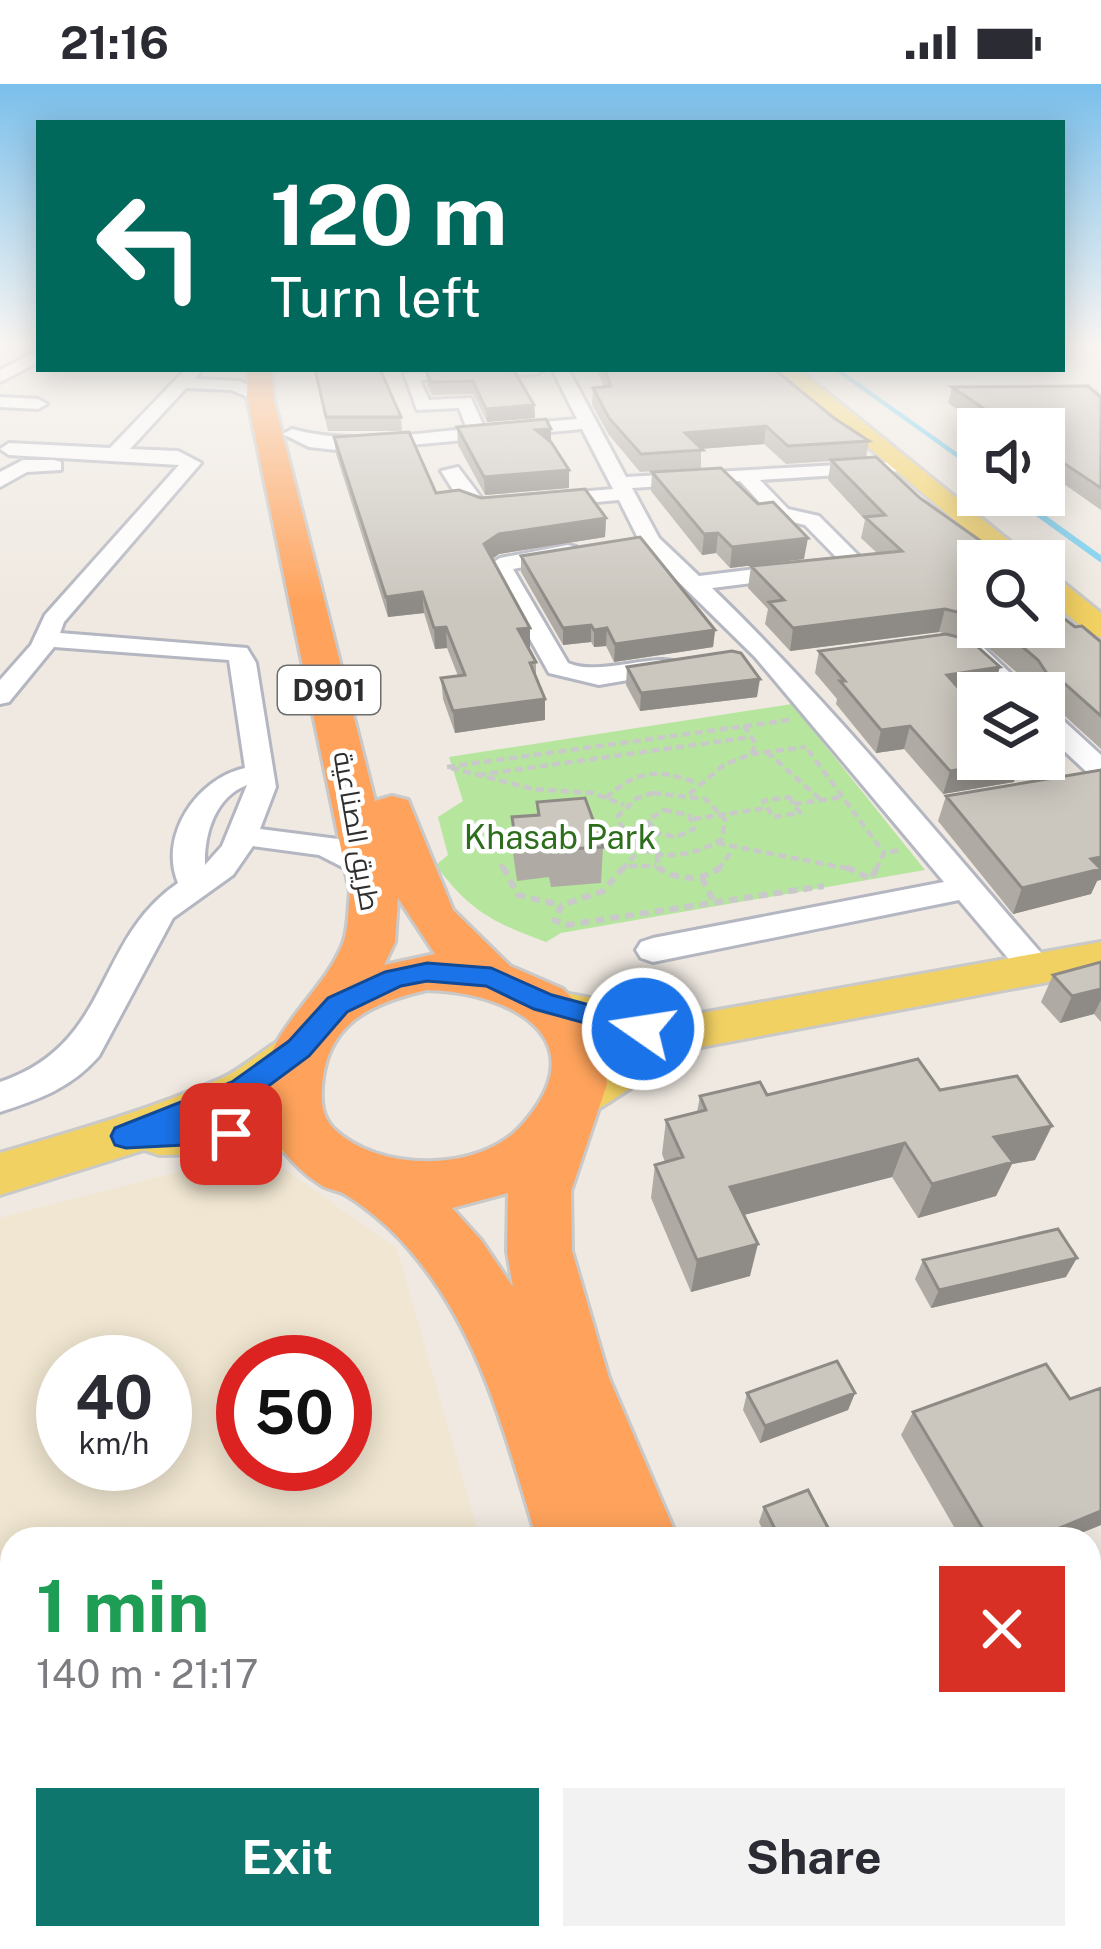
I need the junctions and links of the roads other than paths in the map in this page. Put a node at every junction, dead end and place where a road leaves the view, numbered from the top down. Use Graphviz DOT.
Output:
graph roads {
  1 [pos="139,428"];
  2 [pos="269,428"];
  3 [pos="284,428"];
  4 [pos="476,428"];
  5 [pos="533,428"];
  6 [pos="591,428"];
  7 [pos="858,428"];
  8 [pos="478,433"];
  9 [pos="133,435"];
  10 [pos="346,445"];
  11 [pos="297,452"];
  12 [pos="4,453"];
  13 [pos="115,454"];
  14 [pos="903,465"];
  15 [pos="452,471"];
  16 [pos="183,472"];
  17 [pos="745,475"];
  18 [pos="0,481"];
  19 [pos="621,488"];
  20 [pos="994,540"];
  21 [pos="595,548"];
  22 [pos="691,584"];
  23 [pos="1065,598"];
  24 [pos="1101,628"];
  25 [pos="45,639"];
  26 [pos="931,644"];
  27 [pos="780,660"];
  28 [pos="995,672"];
  29 [pos="6,682"];
  30 [pos="1065,738"];
  31 [pos="1101,773"];
  32 [pos="260,775"];
  33 [pos="1070,786"];
  34 [pos="352,788"];
  35 [pos="944,807"];
  36 [pos="903,814"];
  37 [pos="243,836"];
  38 [pos="291,838"];
  39 [pos="370,871"];
  40 [pos="195,885"];
  41 [pos="968,888"];
  42 [pos="653,950"];
  43 [pos="1101,956"];
  44 [pos="1036,968"];
  45 [pos="491,977"];
  46 [pos="544,1003"];
  47 [pos="338,1005"];
  48 [pos="679,1034"];
  49 [pos="299,1049"];
  50 [pos="0,1097"];
  51 [pos="567,1116"];
  52 [pos="304,1132"];
  53 [pos="126,1136"];
  54 [pos="0,1174"];
  55 [pos="369,1180"];
  56 [pos="572,1527"];
  57 [pos="634,1527"];
  1 -- 9 [label="street"];
  2 -- 34 [label="highway, طريق الصناعية / D901"];
  3 -- 11 [label="highway, طريق الصناعية / D901"];
  4 -- 8 [label="street"];
  5 -- 8 [label="street"];
  6 -- 19 [label="street"];
  7 -- 14 [label="main road"];
  8 -- 10 [label="street"];
  9 -- 12 [label="street"];
  9 -- 13 [label="street"];
  10 -- 11 [label="street"];
  10 -- 11 [label="street"];
  11 -- 45 [label="highway, طريق الصناعية / D901"];
  12 -- 13 [label="street"];
  13 -- 16 [label="street"];
  14 -- 17 [label="street"];
  14 -- 20 [label="main road"];
  15 -- 19 [label="street"];
  16 -- 18 [label="street"];
  16 -- 25 [label="street"];
  17 -- 19 [label="street"];
  17 -- 22 [label="street"];
  19 -- 22 [label="street"];
  21 -- 27 [label="street"];
  22 -- 27 [label="street"];
  23 -- 24 [label="main road"];
  25 -- 29 [label="street"];
  25 -- 32 [label="street"];
  26 -- 28 [label="street"];
  27 -- 36 [label="street"];
  30 -- 31 [label="street"];
  31 -- 33 [label="street"];
  32 -- 37 [label="street"];
  32 -- 40 [label="street"];
  34 -- 38 [label="street"];
  34 -- 39 [label="highway, طريق الصناعية / D901"];
  35 -- 36 [label="street"];
  36 -- 41 [label="street"];
  37 -- 38 [label="street"];
  37 -- 40 [label="street"];
  38 -- 39 [label="street"];
  39 -- 47 [label="highway, طريق الصناعية / D901"];
  40 -- 50 [label="street"];
  41 -- 42 [label="street"];
  41 -- 44 [label="street"];
  43 -- 44 [label="main road"];
  44 -- 48 [label="main road"];
  45 -- 46 [label="highway, D901"];
  45 -- 47 [label="highway, D901"];
  46 -- 48 [label="main road"];
  46 -- 51 [label="highway"];
  47 -- 49 [label="highway, D901"];
  48 -- 51 [label="main road"];
  49 -- 52 [label="highway"];
  49 -- 53 [label="main road"];
  51 -- 55 [label="highway"];
  51 -- 57 [label="highway"];
  52 -- 53 [label="main road"];
  52 -- 55 [label="highway"];
  53 -- 54 [label="main road"];
  55 -- 56 [label="highway"];
}
